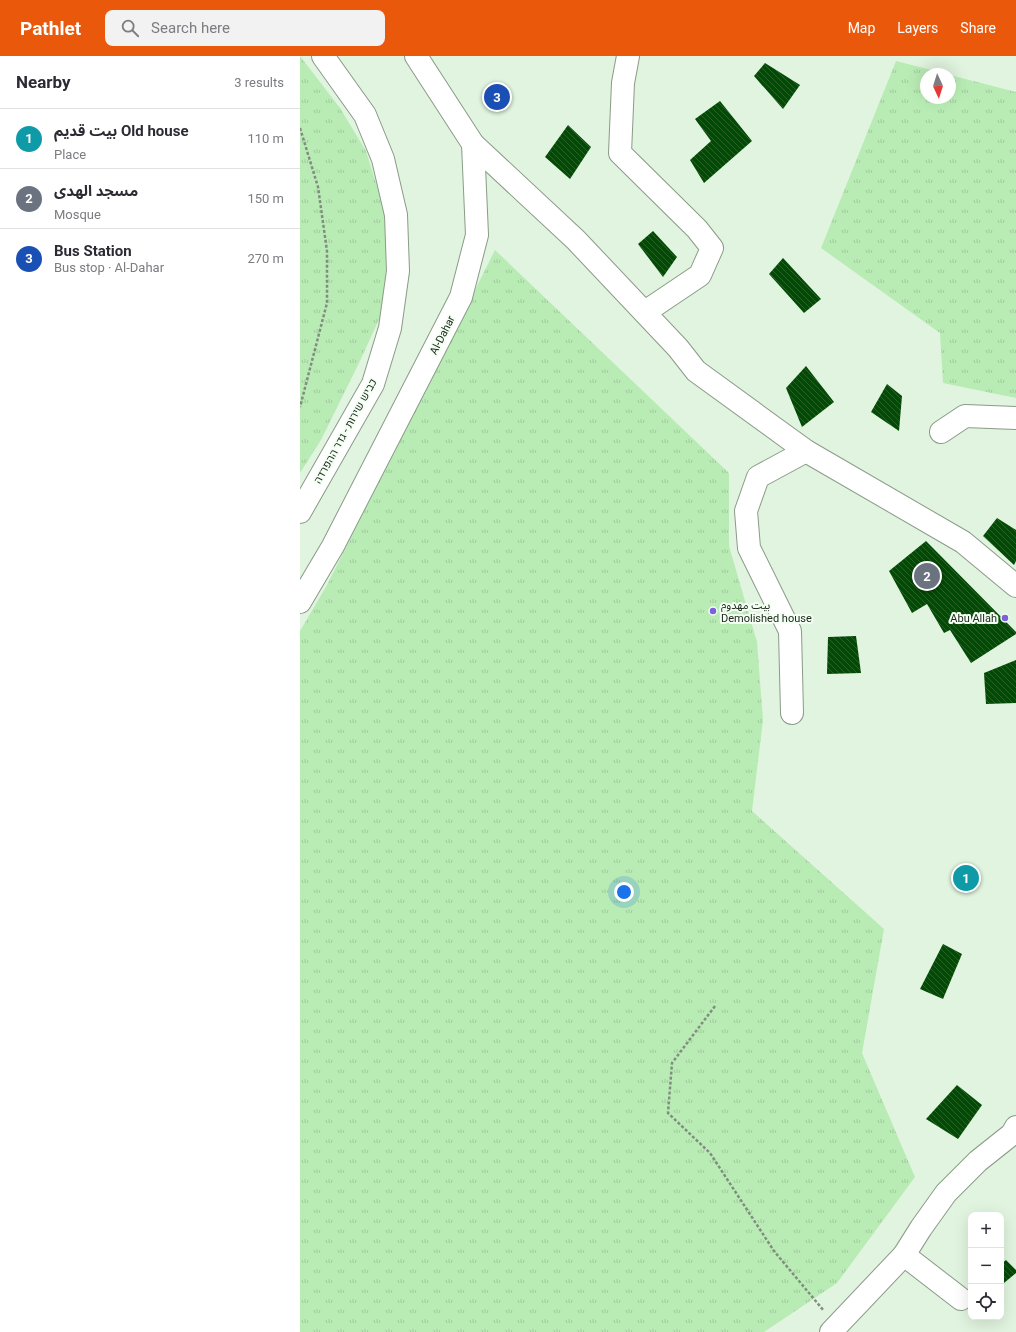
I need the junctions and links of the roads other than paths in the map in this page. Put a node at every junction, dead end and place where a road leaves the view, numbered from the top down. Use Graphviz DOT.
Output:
graph roads {
  1 [pos="323,56"];
  2 [pos="416,56"];
  3 [pos="628,56"];
  4 [pos="473,144"];
  5 [pos="645,312"];
  6 [pos="1016,418"];
  7 [pos="941,432"];
  8 [pos="806,451"];
  9 [pos="300,512"];
  10 [pos="1016,586"];
  11 [pos="300,602"];
  12 [pos="792,713"];
  13 [pos="1016,1127"];
  14 [pos="904,1255"];
  15 [pos="961,1299"];
  16 [pos="834,1329"];
  1 -- 9 [label="street, כביש שירות - גדר ההפרדה"];
  2 -- 4 [label="street"];
  3 -- 5 [label="street"];
  4 -- 5 [label="street"];
  4 -- 11 [label="street, Al-Dahar"];
  5 -- 8 [label="street"];
  6 -- 7 [label="street"];
  8 -- 10 [label="street"];
  8 -- 12 [label="street"];
  13 -- 14 [label="street"];
  14 -- 15 [label="street"];
  14 -- 16 [label="street"];
}
